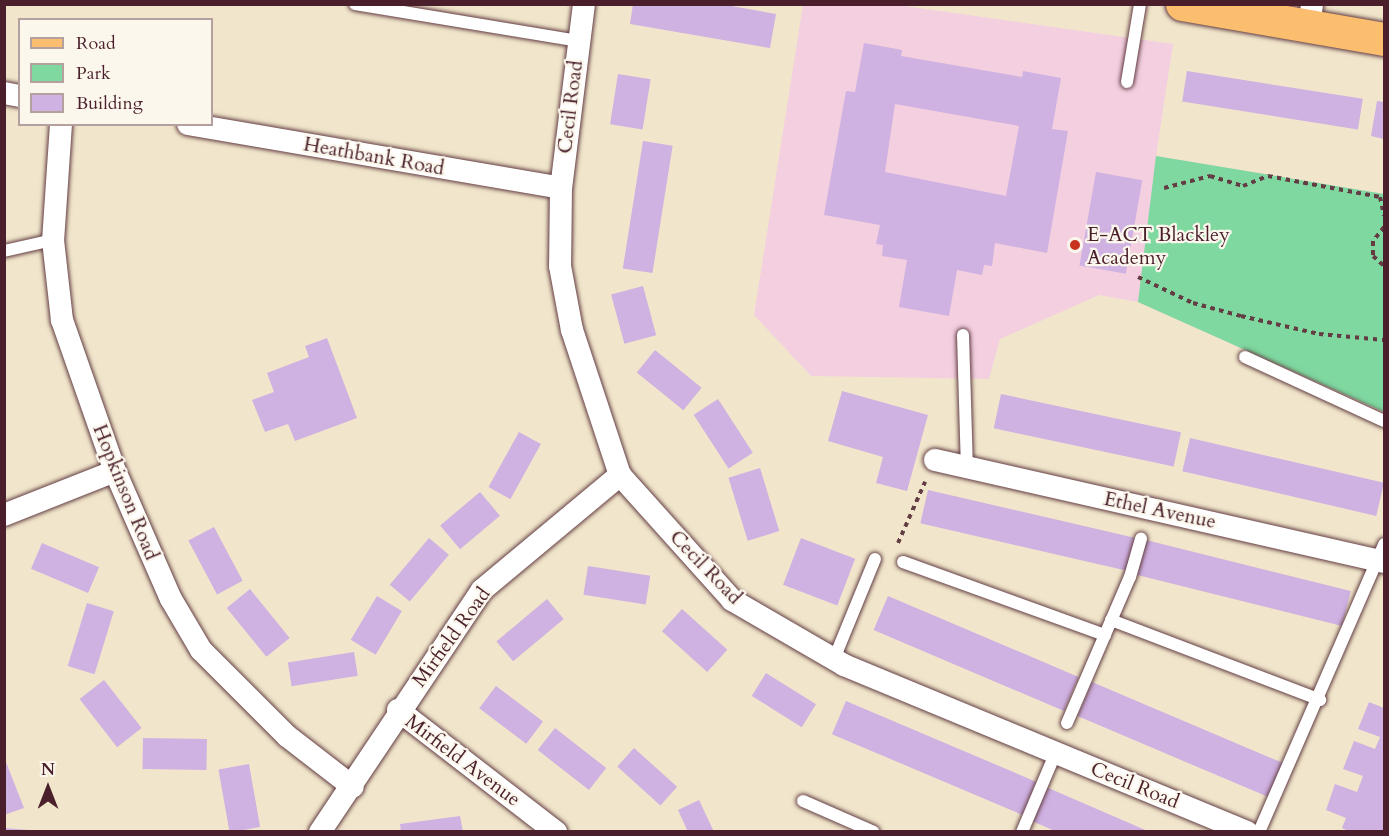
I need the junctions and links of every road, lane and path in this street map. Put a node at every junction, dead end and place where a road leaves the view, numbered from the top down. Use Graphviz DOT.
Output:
graph roads {
  1 [pos="355,4"];
  2 [pos="584,4"];
  3 [pos="1140,4"];
  4 [pos="1182,4"];
  5 [pos="1310,15"];
  6 [pos="1384,39"];
  7 [pos="578,41"];
  8 [pos="1126,82"];
  9 [pos="61,126"];
  10 [pos="200,126"];
  11 [pos="561,188"];
  12 [pos="1164,188"];
  13 [pos="1384,216"];
  14 [pos="1384,227"];
  15 [pos="53,240"];
  16 [pos="4,251"];
  17 [pos="1384,266"];
  18 [pos="1138,277"];
  19 [pos="963,335"];
  20 [pos="1384,340"];
  21 [pos="1245,357"];
  22 [pos="1384,421"];
  23 [pos="935,460"];
  24 [pos="968,469"];
  25 [pos="115,471"];
  26 [pos="620,475"];
  27 [pos="4,515"];
  28 [pos="1141,539"];
  29 [pos="1382,555"];
  30 [pos="875,560"];
  31 [pos="903,562"];
  32 [pos="1111,620"];
  33 [pos="1105,635"];
  34 [pos="834,659"];
  35 [pos="1320,700"];
  36 [pos="398,710"];
  37 [pos="1067,723"];
  38 [pos="1056,752"];
  39 [pos="353,787"];
  40 [pos="803,801"];
  41 [pos="320,831"];
  42 [pos="556,831"];
  43 [pos="874,831"];
  44 [pos="1022,831"];
  45 [pos="1247,831"];
  46 [pos="1259,831"];
  1 -- 7 [label="lane"];
  2 -- 7 [label="street, Cecil Road"];
  3 -- 8 [label="lane"];
  4 -- 5 [label="main road"];
  5 -- 6 [label="main road"];
  7 -- 11 [label="street, Cecil Road"];
  9 -- 15 [label="street, Hopkinson Road"];
  10 -- 11 [label="street, Heathbank Road"];
  11 -- 26 [label="street, Cecil Road"];
  12 -- 13 [label="path"];
  14 -- 17 [label="path"];
  15 -- 16 [label="lane"];
  15 -- 25 [label="street, Hopkinson Road"];
  18 -- 20 [label="path"];
  19 -- 24 [label="lane"];
  21 -- 22 [label="lane"];
  23 -- 24 [label="street, Ethel Avenue"];
  24 -- 29 [label="street, Ethel Avenue"];
  25 -- 27 [label="street"];
  25 -- 39 [label="street, Hopkinson Road"];
  26 -- 34 [label="street, Cecil Road"];
  26 -- 36 [label="street, Mirfield Road"];
  28 -- 32 [label="lane"];
  29 -- 35 [label="lane"];
  30 -- 34 [label="lane"];
  31 -- 33 [label="lane"];
  32 -- 33 [label="lane"];
  32 -- 35 [label="lane"];
  33 -- 37 [label="lane"];
  34 -- 38 [label="street, Cecil Road"];
  35 -- 46 [label="lane"];
  36 -- 39 [label="street, Mirfield Road"];
  36 -- 42 [label="street, Mirfield Avenue"];
  38 -- 44 [label="lane"];
  38 -- 45 [label="street, Cecil Road"];
  39 -- 41 [label="street, Mirfield Road"];
  40 -- 43 [label="lane"];
}
